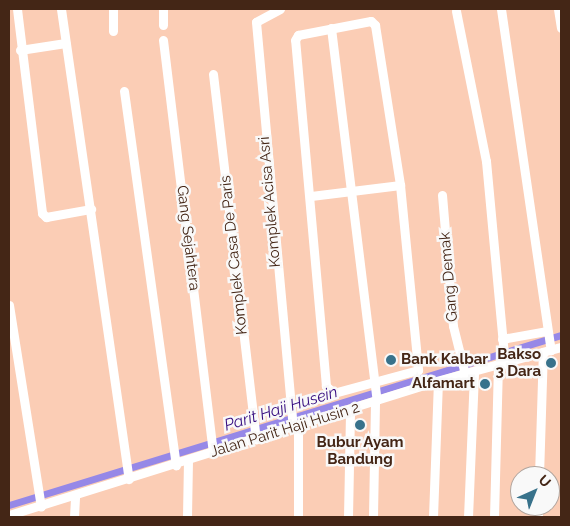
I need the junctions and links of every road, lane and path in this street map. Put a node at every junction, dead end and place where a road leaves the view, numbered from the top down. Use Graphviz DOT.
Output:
graph roads {
  1 [pos="17,9"];
  2 [pos="61,9"];
  3 [pos="113,9"];
  4 [pos="163,9"];
  5 [pos="280,9"];
  6 [pos="501,9"];
  7 [pos="558,9"];
  8 [pos="456,11"];
  9 [pos="163,25"];
  10 [pos="331,28"];
  11 [pos="561,28"];
  12 [pos="113,31"];
  13 [pos="163,40"];
  14 [pos="65,43"];
  15 [pos="20,50"];
  16 [pos="213,74"];
  17 [pos="124,91"];
  18 [pos="400,185"];
  19 [pos="354,190"];
  20 [pos="442,195"];
  21 [pos="311,196"];
  22 [pos="91,209"];
  23 [pos="9,306"];
  24 [pos="502,339"];
  25 [pos="548,343"];
  26 [pos="561,347"];
  27 [pos="503,359"];
  28 [pos="468,372"];
  29 [pos="438,382"];
  30 [pos="374,386"];
  31 [pos="376,399"];
  32 [pos="350,410"];
  33 [pos="294,426"];
  34 [pos="255,437"];
  35 [pos="212,450"];
  36 [pos="188,461"];
  37 [pos="176,464"];
  38 [pos="540,466"];
  39 [pos="129,477"];
  40 [pos="75,496"];
  41 [pos="40,498"];
  42 [pos="32,513"];
  43 [pos="9,515"];
  44 [pos="74,517"];
  45 [pos="187,517"];
  46 [pos="298,517"];
  47 [pos="348,517"];
  48 [pos="373,517"];
  49 [pos="433,517"];
  50 [pos="468,517"];
  51 [pos="494,517"];
  1 -- 15 [label="street"];
  2 -- 14 [label="street"];
  3 -- 12 [label="street"];
  4 -- 9 [label="street"];
  5 -- 33 [label="street, Komplek Acisa Asri"];
  6 -- 25 [label="street"];
  7 -- 11 [label="street"];
  8 -- 24 [label="street"];
  10 -- 18 [label="street"];
  10 -- 19 [label="street"];
  10 -- 21 [label="street"];
  13 -- 35 [label="street, Gang Sejahtera"];
  14 -- 15 [label="street"];
  14 -- 22 [label="street"];
  15 -- 22 [label="street"];
  16 -- 34 [label="street, Komplek Casa De Paris"];
  17 -- 37 [label="street"];
  18 -- 19 [label="street"];
  18 -- 30 [label="street"];
  19 -- 21 [label="street"];
  19 -- 30 [label="street"];
  20 -- 28 [label="street, Gang Demak"];
  21 -- 30 [label="street"];
  22 -- 39 [label="street"];
  23 -- 41 [label="street"];
  24 -- 25 [label="street"];
  24 -- 27 [label="street"];
  25 -- 26 [label="street, Jalan Parit Haji Husin 2"];
  25 -- 27 [label="street, Jalan Parit Haji Husin 2"];
  25 -- 38 [label="street"];
  27 -- 28 [label="street, Jalan Parit Haji Husin 2"];
  27 -- 51 [label="street"];
  28 -- 29 [label="street, Jalan Parit Haji Husin 2"];
  28 -- 50 [label="street, Gang Demak"];
  29 -- 31 [label="street, Jalan Parit Haji Husin 2"];
  29 -- 49 [label="street"];
  30 -- 31 [label="street"];
  31 -- 32 [label="street, Jalan Parit Haji Husin 2"];
  31 -- 48 [label="street"];
  32 -- 33 [label="street, Jalan Parit Haji Husin 2"];
  32 -- 47 [label="street"];
  33 -- 34 [label="street, Jalan Parit Haji Husin 2"];
  33 -- 46 [label="street"];
  34 -- 35 [label="street, Jalan Parit Haji Husin 2"];
  35 -- 36 [label="street, Jalan Parit Haji Husin 2"];
  36 -- 37 [label="street, Jalan Parit Haji Husin 2"];
  36 -- 45 [label="street"];
  37 -- 39 [label="street, Jalan Parit Haji Husin 2"];
  39 -- 40 [label="street, Jalan Parit Haji Husin 2"];
  40 -- 41 [label="street, Jalan Parit Haji Husin 2"];
  40 -- 44 [label="street"];
  41 -- 42 [label="street, Jalan Parit Haji Husin 2"];
  42 -- 43 [label="street, Jalan Parit Haji Husin 2"];
}
